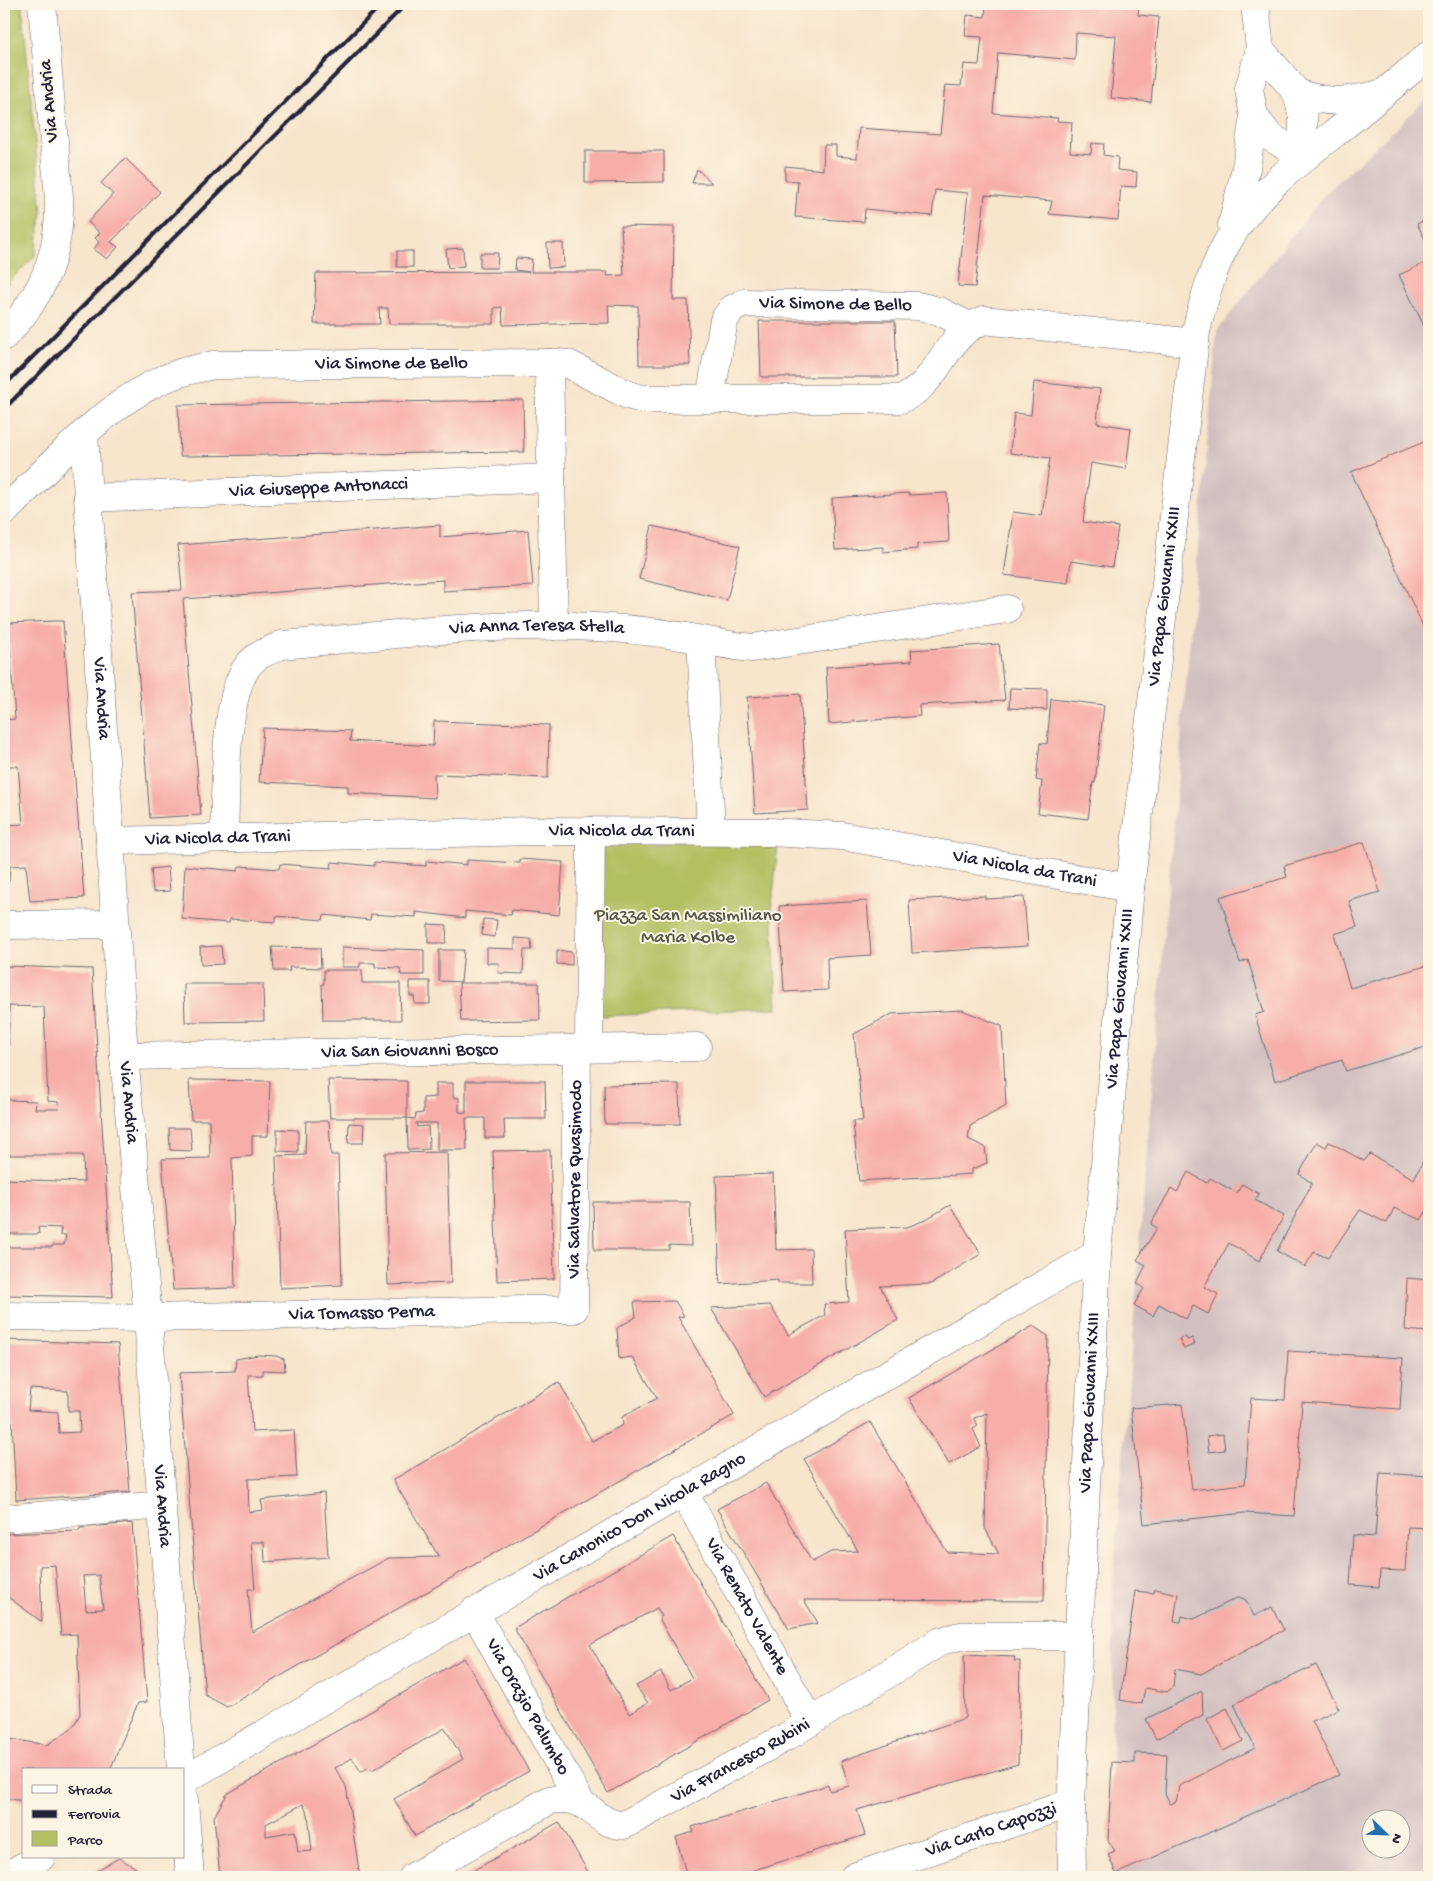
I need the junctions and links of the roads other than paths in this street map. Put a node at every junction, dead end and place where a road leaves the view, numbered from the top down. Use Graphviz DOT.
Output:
graph roads {
  1 [pos="42,4"];
  2 [pos="1255,4"];
  3 [pos="1260,49"];
  4 [pos="1429,55"];
  5 [pos="1384,92"];
  6 [pos="1297,93"];
  7 [pos="1254,116"];
  8 [pos="1303,156"];
  9 [pos="1228,242"];
  10 [pos="969,326"];
  11 [pos="4,336"];
  12 [pos="1195,343"];
  13 [pos="550,362"];
  14 [pos="710,398"];
  15 [pos="84,434"];
  16 [pos="551,478"];
  17 [pos="88,498"];
  18 [pos="4,512"];
  19 [pos="1007,609"];
  20 [pos="554,626"];
  21 [pos="701,641"];
  22 [pos="711,830"];
  23 [pos="591,831"];
  24 [pos="224,838"];
  25 [pos="110,841"];
  26 [pos="1130,888"];
  27 [pos="115,924"];
  28 [pos="4,925"];
  29 [pos="697,1047"];
  30 [pos="583,1048"];
  31 [pos="124,1056"];
  32 [pos="1097,1254"];
  33 [pos="574,1309"];
  34 [pos="4,1316"];
  35 [pos="148,1318"];
  36 [pos="684,1491"];
  37 [pos="162,1505"];
  38 [pos="4,1516"];
  39 [pos="474,1611"];
  40 [pos="1080,1636"];
  41 [pos="810,1722"];
  42 [pos="181,1768"];
  43 [pos="185,1779"];
  44 [pos="1072,1803"];
  45 [pos="581,1804"];
  46 [pos="185,1813"];
  47 [pos="39,1858"];
  48 [pos="4,1877"];
  49 [pos="190,1877"];
  50 [pos="413,1877"];
  51 [pos="854,1877"];
  52 [pos="1072,1877"];
  1 -- 11 [label="street, Via Andria"];
  2 -- 3 [label="street"];
  3 -- 6 [label="street"];
  3 -- 7 [label="street"];
  4 -- 5 [label="street, Via Papa Giovanni XXIII"];
  5 -- 6 [label="street"];
  5 -- 8 [label="street, Via Papa Giovanni XXIII"];
  6 -- 8 [label="street"];
  7 -- 8 [label="street"];
  7 -- 9 [label="street"];
  8 -- 9 [label="street, Via Papa Giovanni XXIII"];
  9 -- 12 [label="street, Via Papa Giovanni XXIII"];
  10 -- 12 [label="street"];
  10 -- 14 [label="street, Via Simone de Bello"];
  10 -- 14 [label="street, Via Simone de Bello"];
  12 -- 26 [label="street, Via Papa Giovanni XXIII"];
  13 -- 14 [label="street, Via Simone de Bello"];
  13 -- 15 [label="street, Via Simone de Bello"];
  13 -- 16 [label="street"];
  15 -- 17 [label="street, Via Andria"];
  15 -- 18 [label="street, Via Simone de Bello"];
  16 -- 17 [label="street, Via Giuseppe Antonacci"];
  16 -- 20 [label="street"];
  17 -- 25 [label="street, Via Andria"];
  19 -- 21 [label="street, Via Anna Teresa Stella"];
  20 -- 21 [label="street, Via Anna Teresa Stella"];
  20 -- 24 [label="street, Via Anna Teresa Stella"];
  21 -- 22 [label="street"];
  22 -- 23 [label="street, Via Nicola da Trani"];
  22 -- 26 [label="street, Via Nicola da Trani"];
  23 -- 24 [label="street, Via Nicola da Trani"];
  23 -- 30 [label="street"];
  24 -- 25 [label="street, Via Nicola da Trani"];
  25 -- 27 [label="street, Via Andria"];
  26 -- 32 [label="street, Via Papa Giovanni XXIII"];
  27 -- 28 [label="street"];
  27 -- 31 [label="street, Via Andria"];
  29 -- 30 [label="street, Via San Giovanni Bosco"];
  30 -- 31 [label="street, Via San Giovanni Bosco"];
  30 -- 33 [label="street, Via Salvatore Quasimodo"];
  31 -- 35 [label="street, Via Andria"];
  32 -- 36 [label="street, Via Canonico Don Nicola Ragno"];
  32 -- 40 [label="street, Via Papa Giovanni XXIII"];
  33 -- 35 [label="street, Via Tomasso Perna"];
  34 -- 35 [label="street, Via Tomasso Perna"];
  35 -- 37 [label="street, Via Andria"];
  36 -- 39 [label="street, Via Canonico Don Nicola Ragno"];
  36 -- 41 [label="street, Via Renato Valente"];
  37 -- 38 [label="street"];
  37 -- 42 [label="street, Via Andria"];
  39 -- 43 [label="street, Via Canonico Don Nicola Ragno"];
  39 -- 45 [label="street, Via Orazio Palumbo"];
  40 -- 41 [label="street, Via Francesco Rubini"];
  40 -- 44 [label="street, Via Papa Giovanni XXIII"];
  41 -- 45 [label="street, Via Francesco Rubini"];
  44 -- 51 [label="street, Via Carlo Capozzi"];
  44 -- 52 [label="street, Via Papa Giovanni XXIII"];
  45 -- 50 [label="street, Via Francesco Rubini"];
  46 -- 49 [label="street"];
  47 -- 48 [label="street"];
}
